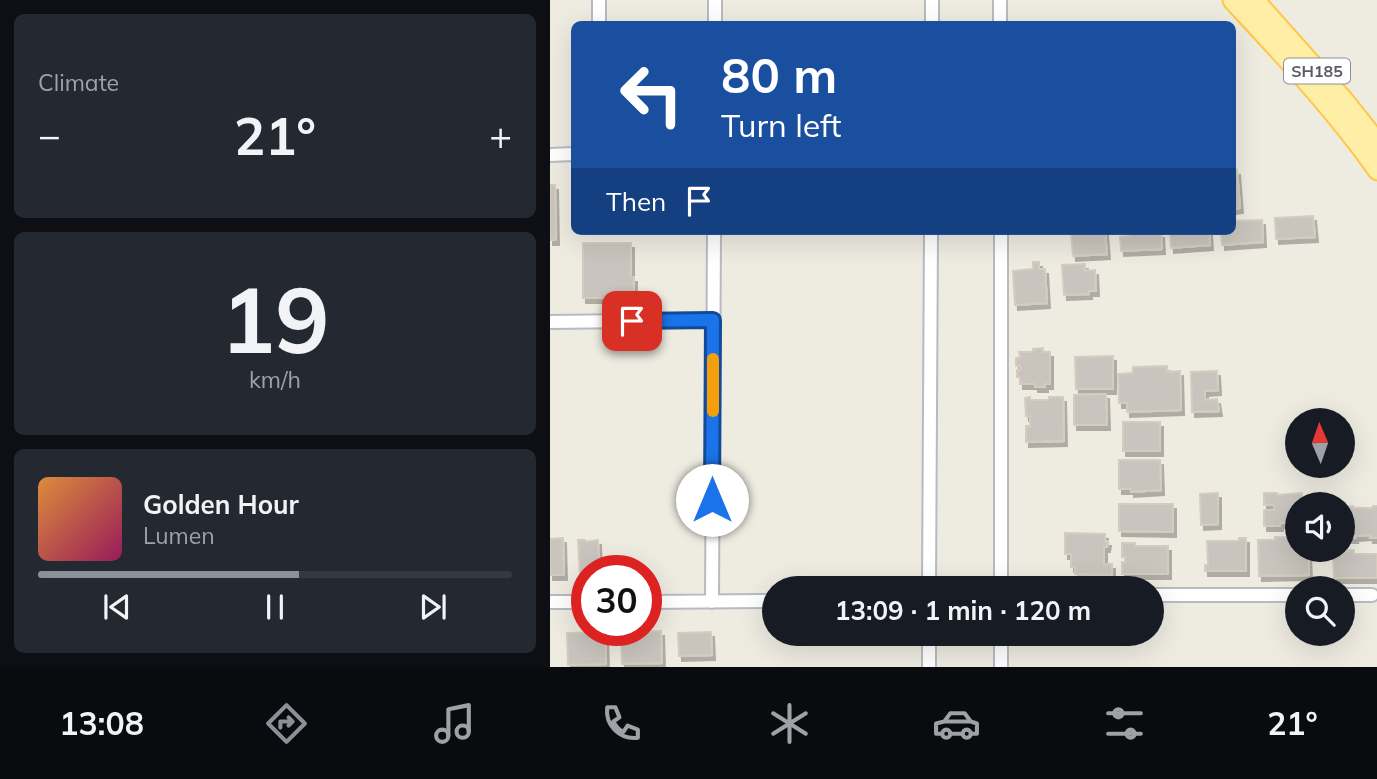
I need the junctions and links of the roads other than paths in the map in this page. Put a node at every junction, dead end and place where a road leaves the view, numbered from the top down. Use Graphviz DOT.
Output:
graph roads {
  1 [pos="599,0"];
  2 [pos="715,0"];
  3 [pos="932,0"];
  4 [pos="1000,0"];
  5 [pos="1233,0"];
  6 [pos="1254,0"];
  7 [pos="599,21"];
  8 [pos="714,21"];
  9 [pos="932,21"];
  10 [pos="1000,21"];
  11 [pos="1378,144"];
  12 [pos="571,154"];
  13 [pos="550,155"];
  14 [pos="1378,170"];
  15 [pos="714,235"];
  16 [pos="931,235"];
  17 [pos="1001,235"];
  18 [pos="713,320"];
  19 [pos="550,322"];
  20 [pos="929,576"];
  21 [pos="1001,576"];
  22 [pos="1164,595"];
  23 [pos="1285,595"];
  24 [pos="1355,595"];
  25 [pos="1372,595"];
  26 [pos="762,601"];
  27 [pos="550,602"];
  28 [pos="571,602"];
  29 [pos="662,602"];
  30 [pos="712,602"];
  31 [pos="929,646"];
  32 [pos="1001,646"];
  33 [pos="929,667"];
  34 [pos="1001,667"];
  1 -- 7 [label="street"];
  2 -- 8 [label="street"];
  3 -- 9 [label="street"];
  4 -- 10 [label="street"];
  5 -- 14 [label="main road"];
  6 -- 11 [label="main road, SH185"];
  12 -- 13 [label="street"];
  15 -- 18 [label="street"];
  16 -- 20 [label="street"];
  17 -- 21 [label="street"];
  18 -- 19 [label="street"];
  18 -- 30 [label="street"];
  22 -- 23 [label="street"];
  24 -- 25 [label="street"];
  26 -- 30 [label="street"];
  27 -- 28 [label="street"];
  29 -- 30 [label="street"];
  31 -- 33 [label="street"];
  32 -- 34 [label="street"];
}
